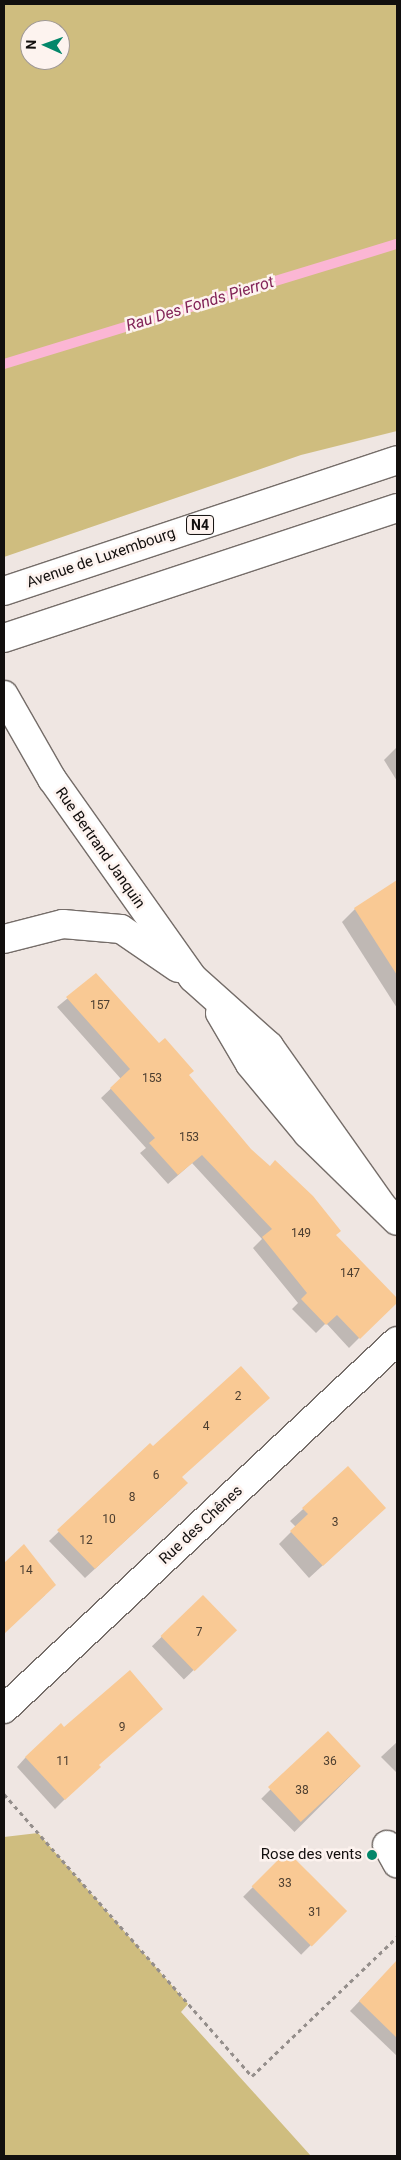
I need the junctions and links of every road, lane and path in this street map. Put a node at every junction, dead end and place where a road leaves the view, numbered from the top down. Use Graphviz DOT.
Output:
graph roads {
  1 [pos="397,460"];
  2 [pos="397,508"];
  3 [pos="4,590"];
  4 [pos="4,638"];
  5 [pos="4,695"];
  6 [pos="4,939"];
  7 [pos="200,986"];
  8 [pos="389,1212"];
  9 [pos="397,1341"];
  10 [pos="4,1709"];
  11 [pos="4,1794"];
  12 [pos="397,1937"];
  1 -- 3 [label="street, Avenue de Luxembourg / N4"];
  2 -- 4 [label="street"];
  5 -- 7 [label="street, Rue Bertrand Janquin"];
  6 -- 7 [label="street"];
  7 -- 8 [label="street, Rue Bertrand Janquin"];
  9 -- 10 [label="street, Rue des Chênes"];
  11 -- 12 [label="path"];
}
